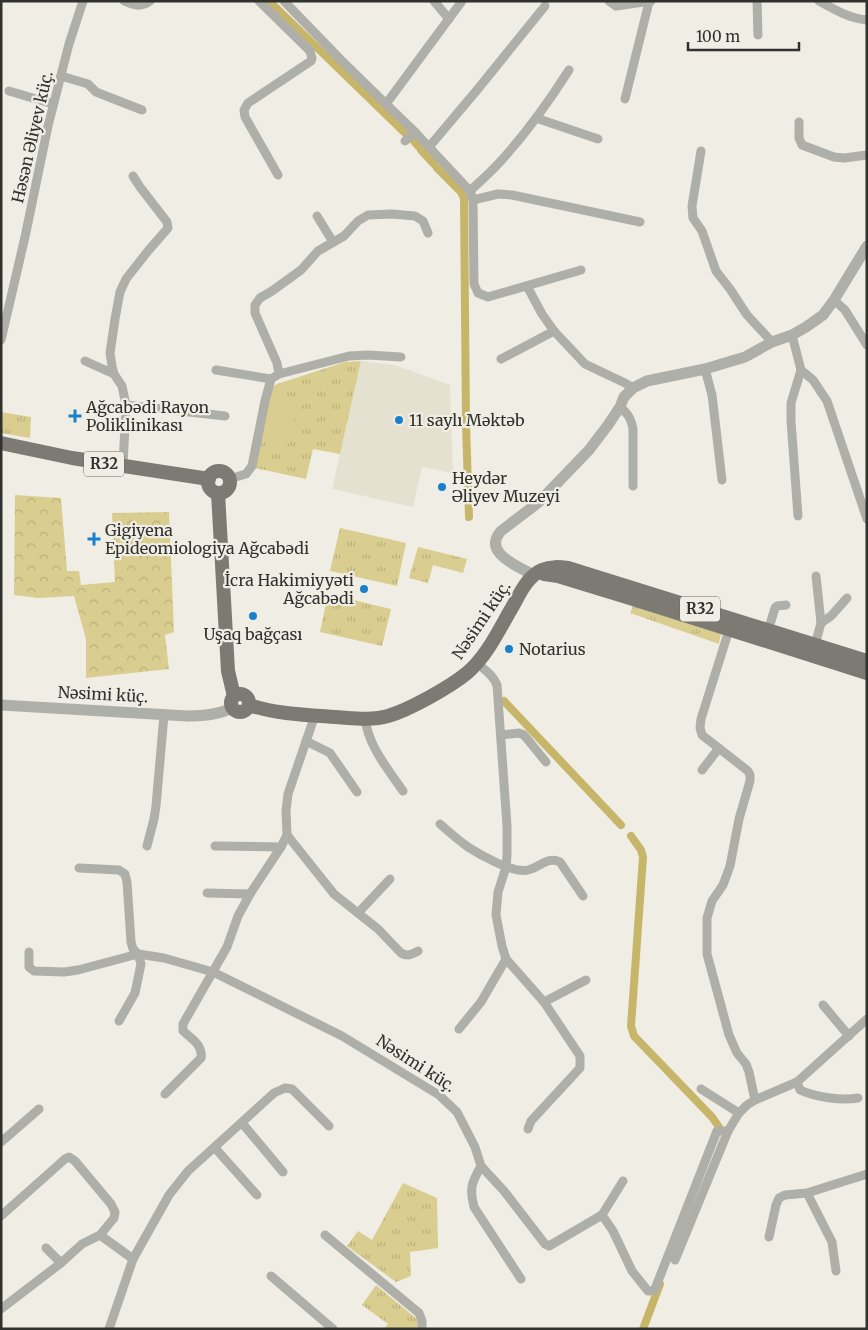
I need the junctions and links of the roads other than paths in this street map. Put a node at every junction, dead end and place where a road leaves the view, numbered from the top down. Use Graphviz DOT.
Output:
graph roads {
  1 [pos="83,1"];
  2 [pos="124,1"];
  3 [pos="150,1"];
  4 [pos="259,1"];
  5 [pos="284,1"];
  6 [pos="434,1"];
  7 [pos="462,1"];
  8 [pos="609,1"];
  9 [pos="650,1"];
  10 [pos="757,1"];
  11 [pos="819,1"];
  12 [pos="545,6"];
  13 [pos="449,19"];
  14 [pos="867,20"];
  15 [pos="758,35"];
  16 [pos="569,70"];
  17 [pos="61,76"];
  18 [pos="9,91"];
  19 [pos="625,99"];
  20 [pos="53,104"];
  21 [pos="386,104"];
  22 [pos="142,110"];
  23 [pos="536,118"];
  24 [pos="799,122"];
  25 [pos="415,132"];
  26 [pos="598,139"];
  27 [pos="406,141"];
  28 [pos="430,147"];
  29 [pos="701,151"];
  30 [pos="867,155"];
  31 [pos="278,175"];
  32 [pos="133,176"];
  33 [pos="471,196"];
  34 [pos="316,216"];
  35 [pos="640,222"];
  36 [pos="428,233"];
  37 [pos="333,242"];
  38 [pos="867,246"];
  39 [pos="581,270"];
  40 [pos="527,286"];
  41 [pos="834,300"];
  42 [pos="5,307"];
  43 [pos="554,331"];
  44 [pos="792,335"];
  45 [pos="1,340"];
  46 [pos="772,342"];
  47 [pos="867,345"];
  48 [pos="401,357"];
  49 [pos="501,359"];
  50 [pos="84,361"];
  51 [pos="705,369"];
  52 [pos="216,370"];
  53 [pos="801,370"];
  54 [pos="114,374"];
  55 [pos="275,377"];
  56 [pos="633,388"];
  57 [pos="126,405"];
  58 [pos="620,407"];
  59 [pos="225,416"];
  60 [pos="1,443"];
  61 [pos="123,466"];
  62 [pos="209,479"];
  63 [pos="229,480"];
  64 [pos="722,480"];
  65 [pos="634,486"];
  66 [pos="218,493"];
  67 [pos="798,516"];
  68 [pos="867,519"];
  69 [pos="533,575"];
  70 [pos="816,576"];
  71 [pos="847,598"];
  72 [pos="786,605"];
  73 [pos="821,623"];
  74 [pos="729,630"];
  75 [pos="768,631"];
  76 [pos="815,645"];
  77 [pos="867,661"];
  78 [pos="477,663"];
  79 [pos="867,673"];
  80 [pos="233,702"];
  81 [pos="1,705"];
  82 [pos="164,715"];
  83 [pos="315,715"];
  84 [pos="365,718"];
  85 [pos="501,735"];
  86 [pos="306,740"];
  87 [pos="719,748"];
  88 [pos="546,762"];
  89 [pos="702,770"];
  90 [pos="403,791"];
  91 [pos="357,792"];
  92 [pos="440,824"];
  93 [pos="287,835"];
  94 [pos="147,846"];
  95 [pos="215,846"];
  96 [pos="281,847"];
  97 [pos="506,867"];
  98 [pos="79,868"];
  99 [pos="390,879"];
  100 [pos="207,893"];
  101 [pos="250,894"];
  102 [pos="583,896"];
  103 [pos="358,913"];
  104 [pos="418,951"];
  105 [pos="29,952"];
  106 [pos="138,954"];
  107 [pos="506,959"];
  108 [pos="213,972"];
  109 [pos="586,980"];
  110 [pos="544,1002"];
  111 [pos="823,1005"];
  112 [pos="867,1019"];
  113 [pos="120,1020"];
  114 [pos="459,1028"];
  115 [pos="849,1036"];
  116 [pos="797,1082"];
  117 [pos="701,1089"];
  118 [pos="165,1094"];
  119 [pos="858,1098"];
  120 [pos="755,1100"];
  121 [pos="39,1109"];
  122 [pos="739,1113"];
  123 [pos="242,1123"];
  124 [pos="329,1126"];
  125 [pos="528,1129"];
  126 [pos="728,1131"];
  127 [pos="1,1142"];
  128 [pos="215,1148"];
  129 [pos="481,1166"];
  130 [pos="283,1172"];
  131 [pos="867,1174"];
  132 [pos="622,1181"];
  133 [pos="807,1193"];
  134 [pos="257,1195"];
  135 [pos="602,1215"];
  136 [pos="1,1216"];
  137 [pos="100,1235"];
  138 [pos="325,1235"];
  139 [pos="769,1237"];
  140 [pos="46,1248"];
  141 [pos="133,1259"];
  142 [pos="676,1260"];
  143 [pos="61,1263"];
  144 [pos="836,1271"];
  145 [pos="271,1276"];
  146 [pos="521,1278"];
  147 [pos="1,1309"];
  148 [pos="109,1329"];
  149 [pos="333,1329"];
  150 [pos="422,1329"];
  1 -- 17 [label="street, Həsən Əliyev küç."];
  2 -- 3 [label="street"];
  4 -- 31 [label="street"];
  5 -- 21 [label="street"];
  6 -- 13 [label="street"];
  7 -- 13 [label="street"];
  8 -- 9 [label="street"];
  9 -- 19 [label="street"];
  10 -- 15 [label="street"];
  11 -- 14 [label="street"];
  12 -- 28 [label="street"];
  13 -- 21 [label="street"];
  16 -- 23 [label="street"];
  17 -- 20 [label="street, Həsən Əliyev küç."];
  17 -- 22 [label="street"];
  18 -- 20 [label="street"];
  20 -- 42 [label="street, Həsən Əliyev küç."];
  21 -- 25 [label="street"];
  23 -- 26 [label="street"];
  23 -- 33 [label="street"];
  24 -- 30 [label="street"];
  25 -- 27 [label="street"];
  25 -- 28 [label="street"];
  28 -- 33 [label="street"];
  29 -- 46 [label="street"];
  32 -- 54 [label="street"];
  33 -- 35 [label="street"];
  33 -- 40 [label="street"];
  34 -- 37 [label="street"];
  36 -- 37 [label="street"];
  37 -- 55 [label="street"];
  38 -- 41 [label="street"];
  39 -- 40 [label="street"];
  40 -- 43 [label="street"];
  41 -- 44 [label="street"];
  41 -- 47 [label="street"];
  42 -- 45 [label="street, Həsən Əliyev küç."];
  43 -- 49 [label="street"];
  43 -- 56 [label="street"];
  44 -- 46 [label="street"];
  44 -- 53 [label="street"];
  46 -- 51 [label="street"];
  48 -- 55 [label="street"];
  50 -- 54 [label="street"];
  51 -- 56 [label="street"];
  51 -- 64 [label="street"];
  52 -- 55 [label="street"];
  53 -- 67 [label="street"];
  53 -- 68 [label="street"];
  54 -- 57 [label="street"];
  55 -- 63 [label="street"];
  56 -- 58 [label="street"];
  57 -- 59 [label="street"];
  57 -- 61 [label="street"];
  58 -- 65 [label="street"];
  58 -- 69 [label="street"];
  60 -- 61 [label="main road, R32"];
  61 -- 62 [label="main road, R32"];
  62 -- 63 [label="main road"];
  62 -- 66 [label="main road"];
  63 -- 66 [label="main road"];
  66 -- 80 [label="main road"];
  69 -- 74 [label="main road, R32"];
  69 -- 75 [label="main road, R32"];
  69 -- 78 [label="main road, Nəsimi küç."];
  70 -- 73 [label="street"];
  71 -- 73 [label="street"];
  72 -- 75 [label="street"];
  73 -- 76 [label="street"];
  74 -- 79 [label="main road, R32"];
  74 -- 87 [label="street"];
  75 -- 76 [label="main road, R32"];
  76 -- 77 [label="main road, R32"];
  78 -- 84 [label="main road, Nəsimi küç."];
  78 -- 85 [label="street"];
  80 -- 82 [label="street, Nəsimi küç."];
  80 -- 83 [label="main road, Nəsimi küç."];
  81 -- 82 [label="street, Nəsimi küç."];
  82 -- 94 [label="street"];
  83 -- 84 [label="main road, Nəsimi küç."];
  83 -- 86 [label="street"];
  84 -- 90 [label="street"];
  85 -- 88 [label="street"];
  85 -- 97 [label="street"];
  86 -- 91 [label="street"];
  86 -- 93 [label="street"];
  87 -- 89 [label="street"];
  87 -- 120 [label="street"];
  92 -- 97 [label="street"];
  93 -- 96 [label="street"];
  93 -- 103 [label="street"];
  95 -- 96 [label="street"];
  96 -- 101 [label="street"];
  97 -- 102 [label="street"];
  97 -- 107 [label="street"];
  98 -- 106 [label="street"];
  99 -- 103 [label="street"];
  100 -- 101 [label="street"];
  101 -- 108 [label="street"];
  103 -- 104 [label="street"];
  105 -- 106 [label="street, Nəsimi küç."];
  106 -- 108 [label="street, Nəsimi küç."];
  106 -- 113 [label="street"];
  107 -- 110 [label="street"];
  107 -- 114 [label="street"];
  108 -- 118 [label="street"];
  108 -- 129 [label="street, Nəsimi küç."];
  109 -- 110 [label="street"];
  110 -- 125 [label="street"];
  111 -- 115 [label="street"];
  112 -- 115 [label="street"];
  115 -- 116 [label="street"];
  116 -- 119 [label="street"];
  116 -- 120 [label="street"];
  117 -- 122 [label="street"];
  120 -- 122 [label="street"];
  121 -- 127 [label="street"];
  122 -- 126 [label="street"];
  123 -- 124 [label="street"];
  123 -- 128 [label="street"];
  123 -- 130 [label="street"];
  126 -- 135 [label="street"];
  126 -- 142 [label="street"];
  128 -- 134 [label="street"];
  128 -- 141 [label="street"];
  129 -- 135 [label="street"];
  129 -- 146 [label="street"];
  131 -- 133 [label="street"];
  132 -- 135 [label="street"];
  133 -- 139 [label="street"];
  133 -- 144 [label="street"];
  136 -- 137 [label="street"];
  137 -- 141 [label="street"];
  137 -- 143 [label="street"];
  138 -- 150 [label="street"];
  140 -- 143 [label="street"];
  141 -- 148 [label="street"];
  143 -- 147 [label="street"];
  145 -- 149 [label="street"];
}
